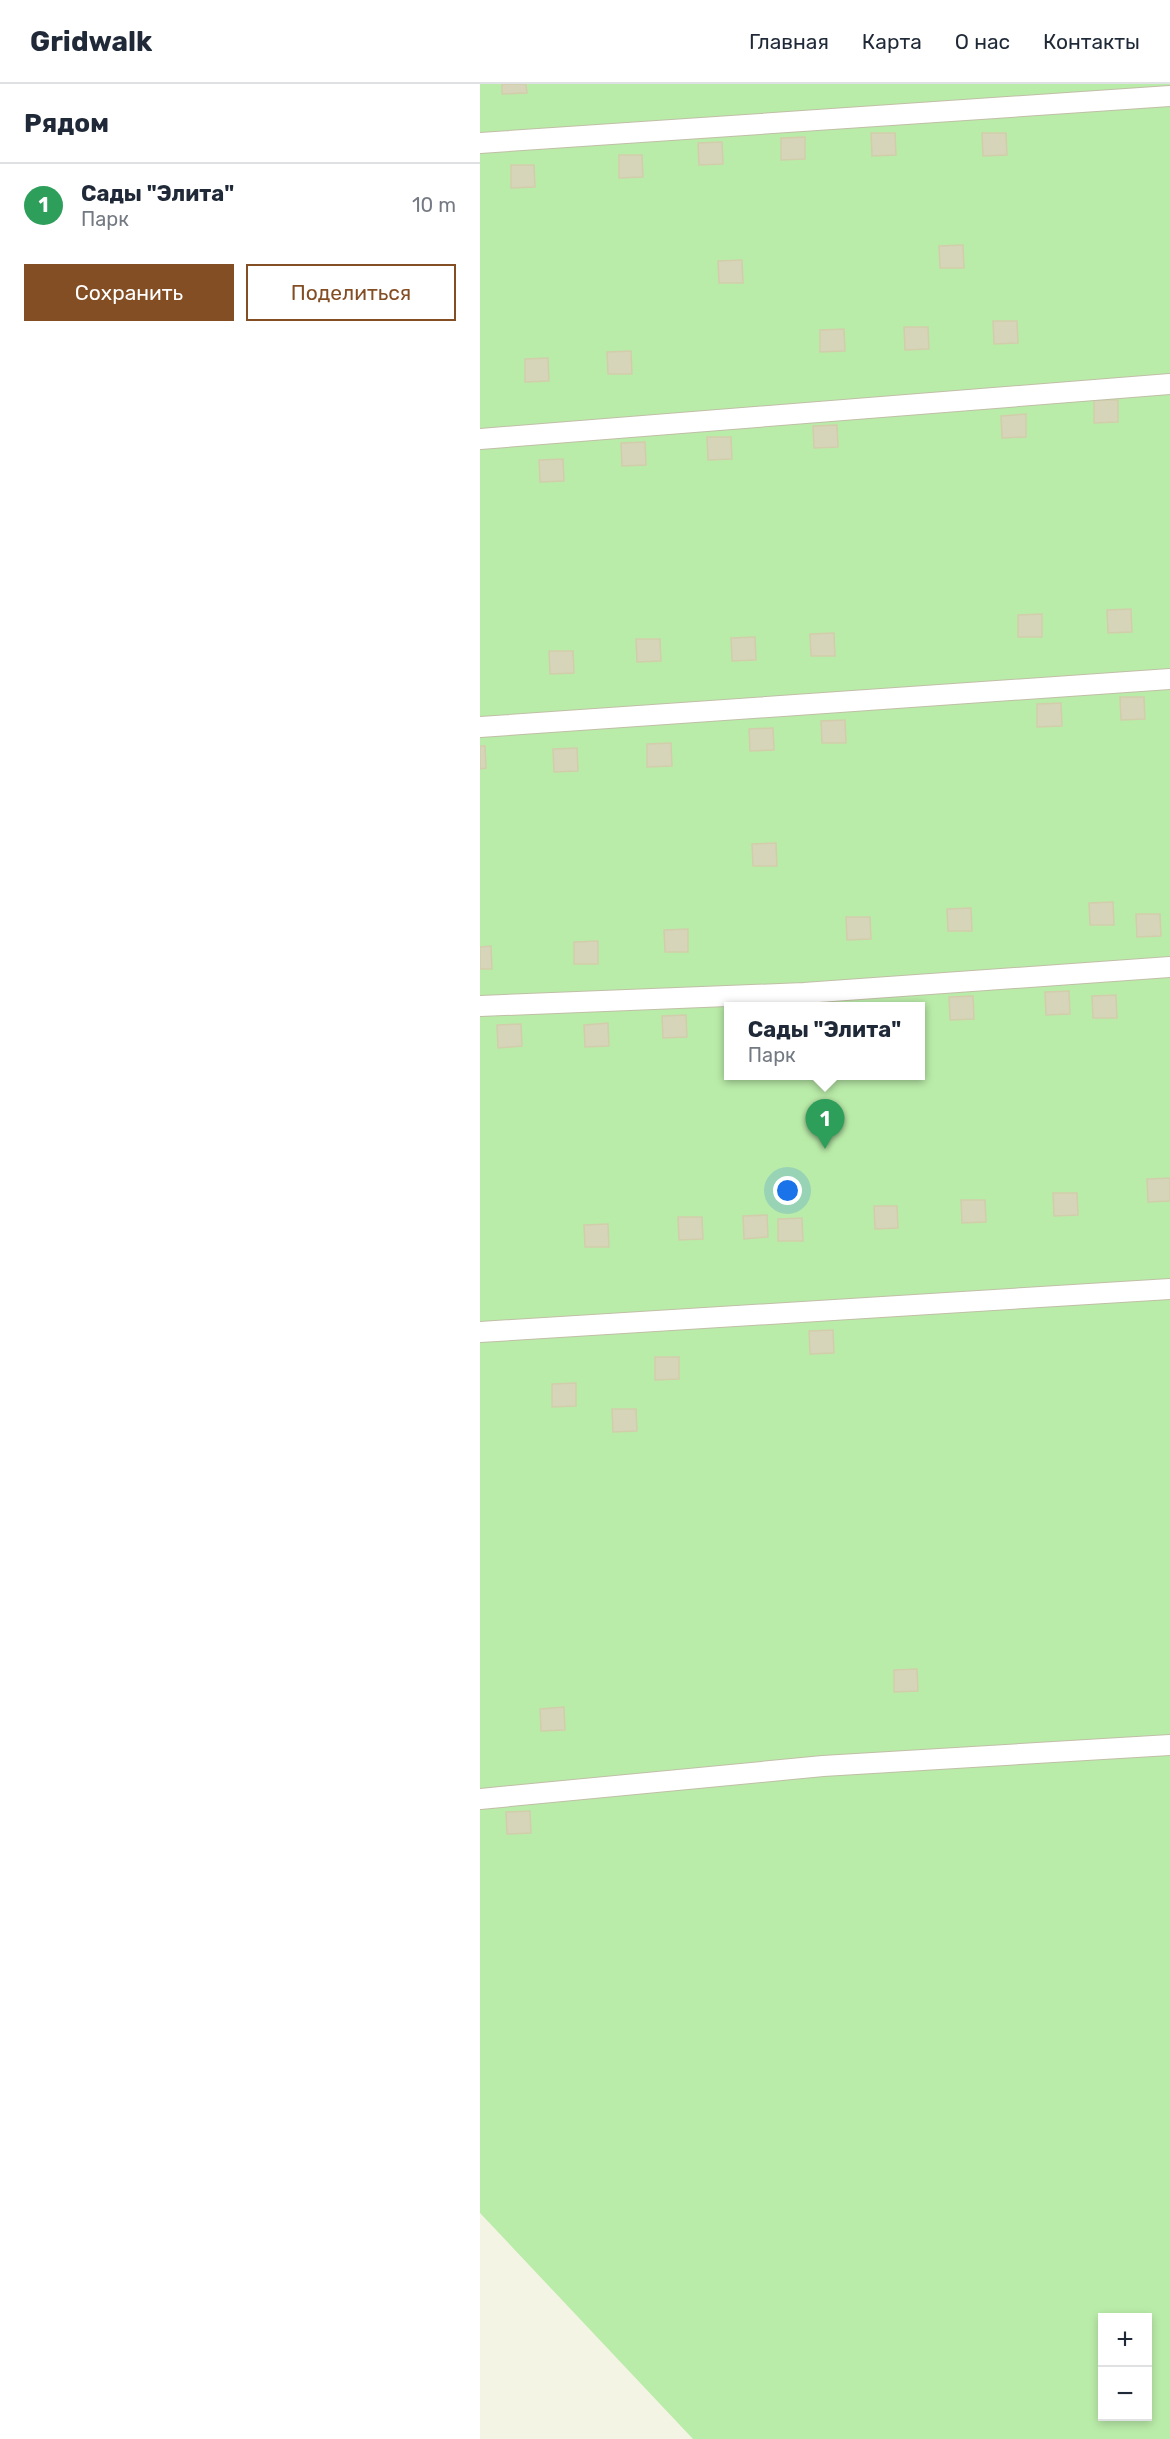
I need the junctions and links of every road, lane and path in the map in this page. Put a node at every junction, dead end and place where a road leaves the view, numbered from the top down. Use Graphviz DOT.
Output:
graph roads {
  1 [pos="1170,96"];
  2 [pos="480,143"];
  3 [pos="1170,384"];
  4 [pos="480,439"];
  5 [pos="1170,679"];
  6 [pos="480,727"];
  7 [pos="1170,967"];
  8 [pos="480,1006"];
  9 [pos="1170,1289"];
  10 [pos="480,1332"];
  11 [pos="1170,1745"];
  12 [pos="480,1799"];
  1 -- 2 [label="lane"];
  3 -- 4 [label="lane"];
  5 -- 6 [label="lane"];
  7 -- 8 [label="lane"];
  9 -- 10 [label="lane"];
  11 -- 12 [label="lane"];
}
